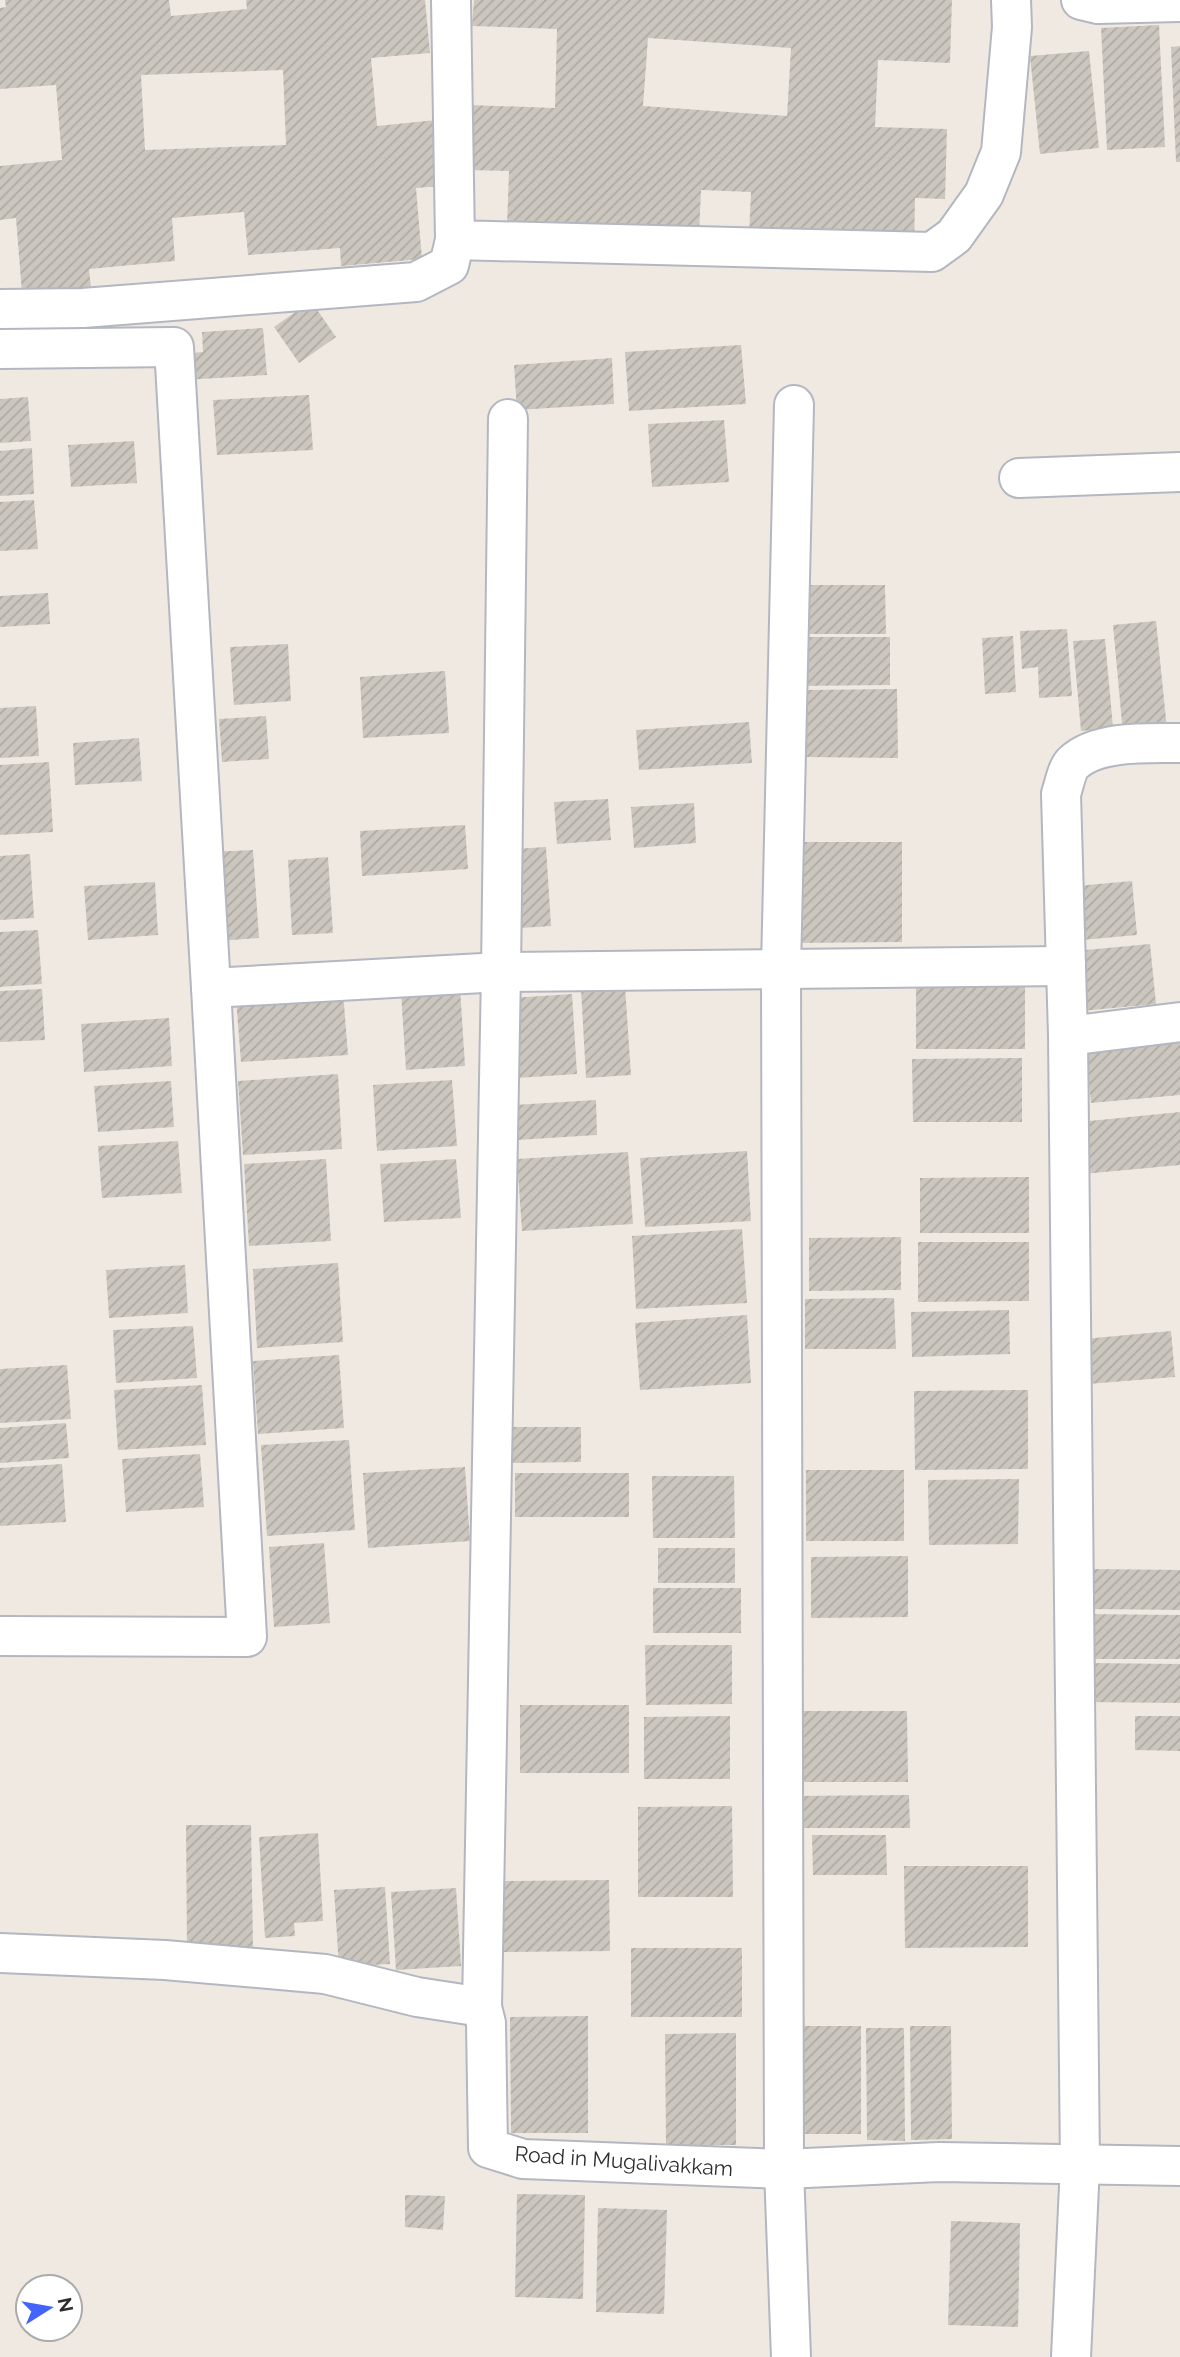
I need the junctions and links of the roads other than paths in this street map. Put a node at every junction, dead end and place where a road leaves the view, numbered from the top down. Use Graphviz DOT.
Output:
graph roads {
  1 [pos="451,0"];
  2 [pos="1012,0"];
  3 [pos="1082,0"];
  4 [pos="1180,2"];
  5 [pos="455,240"];
  6 [pos="0,309"];
  7 [pos="0,349"];
  8 [pos="794,405"];
  9 [pos="508,419"];
  10 [pos="1180,471"];
  11 [pos="1019,478"];
  12 [pos="1180,743"];
  13 [pos="1066,966"];
  14 [pos="780,968"];
  15 [pos="501,972"];
  16 [pos="211,988"];
  17 [pos="1180,1021"];
  18 [pos="1068,1036"];
  19 [pos="0,1636"];
  20 [pos="0,1954"];
  21 [pos="482,2007"];
  22 [pos="1080,2165"];
  23 [pos="1180,2166"];
  24 [pos="784,2169"];
  25 [pos="791,2357"];
  26 [pos="1071,2357"];
  1 -- 5 [label="street"];
  2 -- 5 [label="street"];
  3 -- 4 [label="street"];
  5 -- 6 [label="street"];
  7 -- 16 [label="street"];
  8 -- 14 [label="street"];
  9 -- 15 [label="street"];
  10 -- 11 [label="street"];
  12 -- 13 [label="street"];
  13 -- 14 [label="street"];
  13 -- 18 [label="street"];
  14 -- 15 [label="street"];
  14 -- 24 [label="street"];
  15 -- 16 [label="street"];
  15 -- 21 [label="street"];
  16 -- 19 [label="street"];
  17 -- 18 [label="street"];
  18 -- 22 [label="street"];
  20 -- 21 [label="street"];
  21 -- 24 [label="street, Road in Mugalivakkam"];
  22 -- 23 [label="street, Road in Mugalivakkam"];
  22 -- 24 [label="street, Road in Mugalivakkam"];
  22 -- 26 [label="street"];
  24 -- 25 [label="street"];
}
